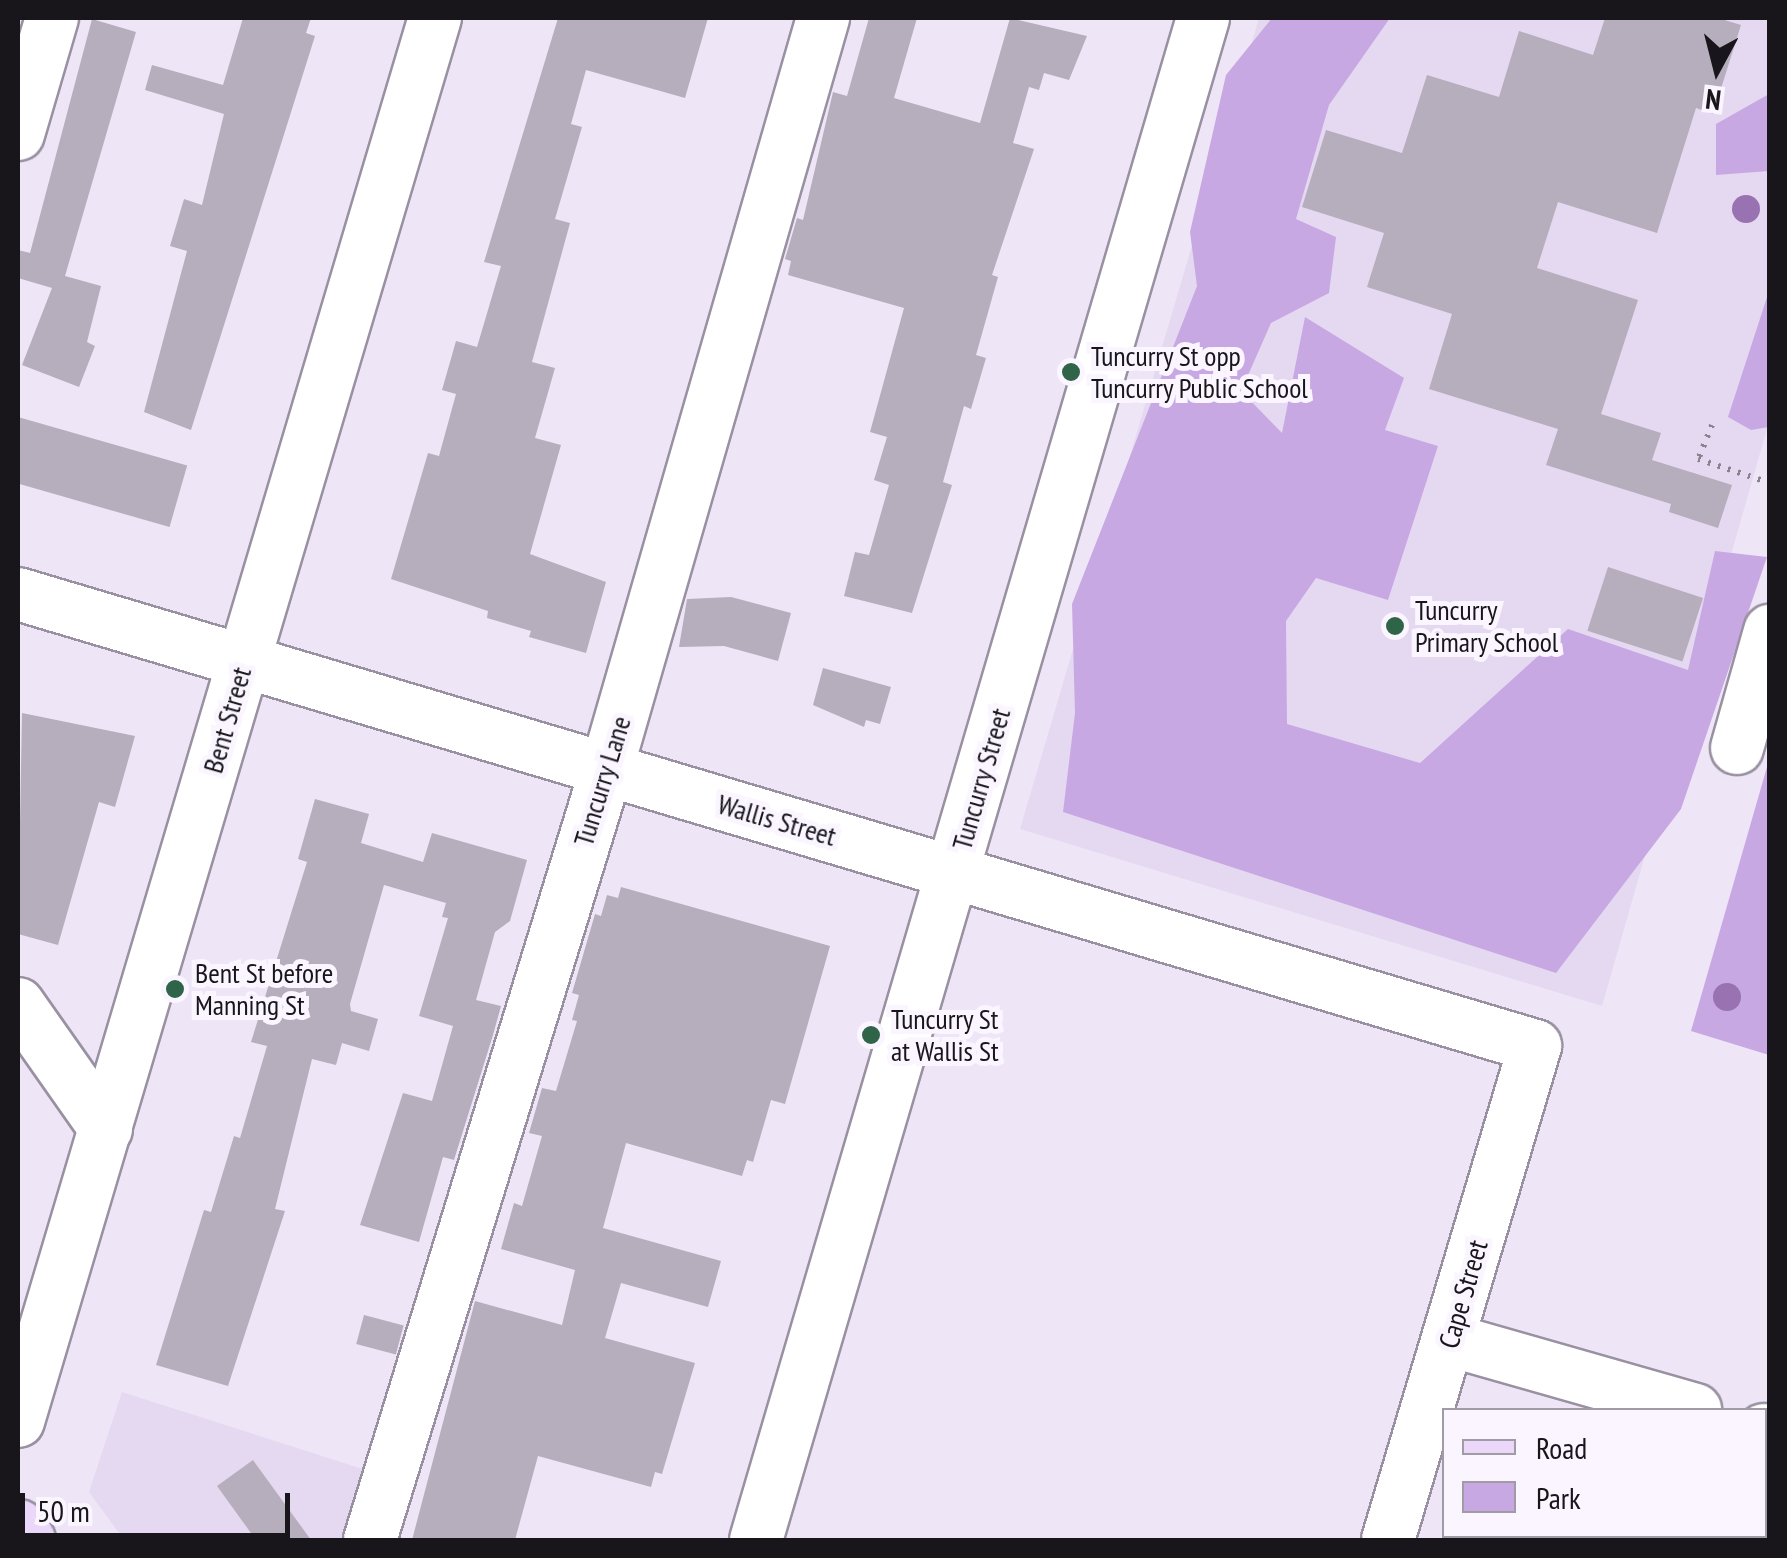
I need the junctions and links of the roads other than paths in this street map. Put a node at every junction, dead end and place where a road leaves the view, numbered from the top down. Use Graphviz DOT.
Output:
graph roads {
  1 [pos="52,18"];
  2 [pos="435,18"];
  3 [pos="823,18"];
  4 [pos="1203,18"];
  5 [pos="18,134"];
  6 [pos="18,594"];
  7 [pos="1770,631"];
  8 [pos="245,658"];
  9 [pos="1737,748"];
  10 [pos="606,770"];
  11 [pos="954,870"];
  12 [pos="18,1004"];
  13 [pos="1536,1046"];
  14 [pos="106,1128"];
  15 [pos="1450,1340"];
  16 [pos="1688,1408"];
  17 [pos="18,1421"];
  18 [pos="18,1527"];
  19 [pos="27,1540"];
  20 [pos="370,1540"];
  21 [pos="756,1540"];
  22 [pos="1388,1540"];
  1 -- 5 [label="street"];
  2 -- 8 [label="street, Bent Street"];
  3 -- 10 [label="street, Tuncurry Lane"];
  4 -- 11 [label="street, Tuncurry Street"];
  6 -- 8 [label="street, Wallis Street"];
  7 -- 9 [label="street"];
  8 -- 10 [label="street, Wallis Street"];
  8 -- 14 [label="street, Bent Street"];
  10 -- 11 [label="street, Wallis Street"];
  10 -- 20 [label="street, Tuncurry Lane"];
  11 -- 13 [label="street, Wallis Street"];
  11 -- 21 [label="street, Tuncurry Street"];
  12 -- 14 [label="street"];
  13 -- 15 [label="street, Cape Street"];
  14 -- 17 [label="street, Bent Street"];
  15 -- 16 [label="street"];
  15 -- 22 [label="street, Cape Street"];
  18 -- 19 [label="main road"];
}
